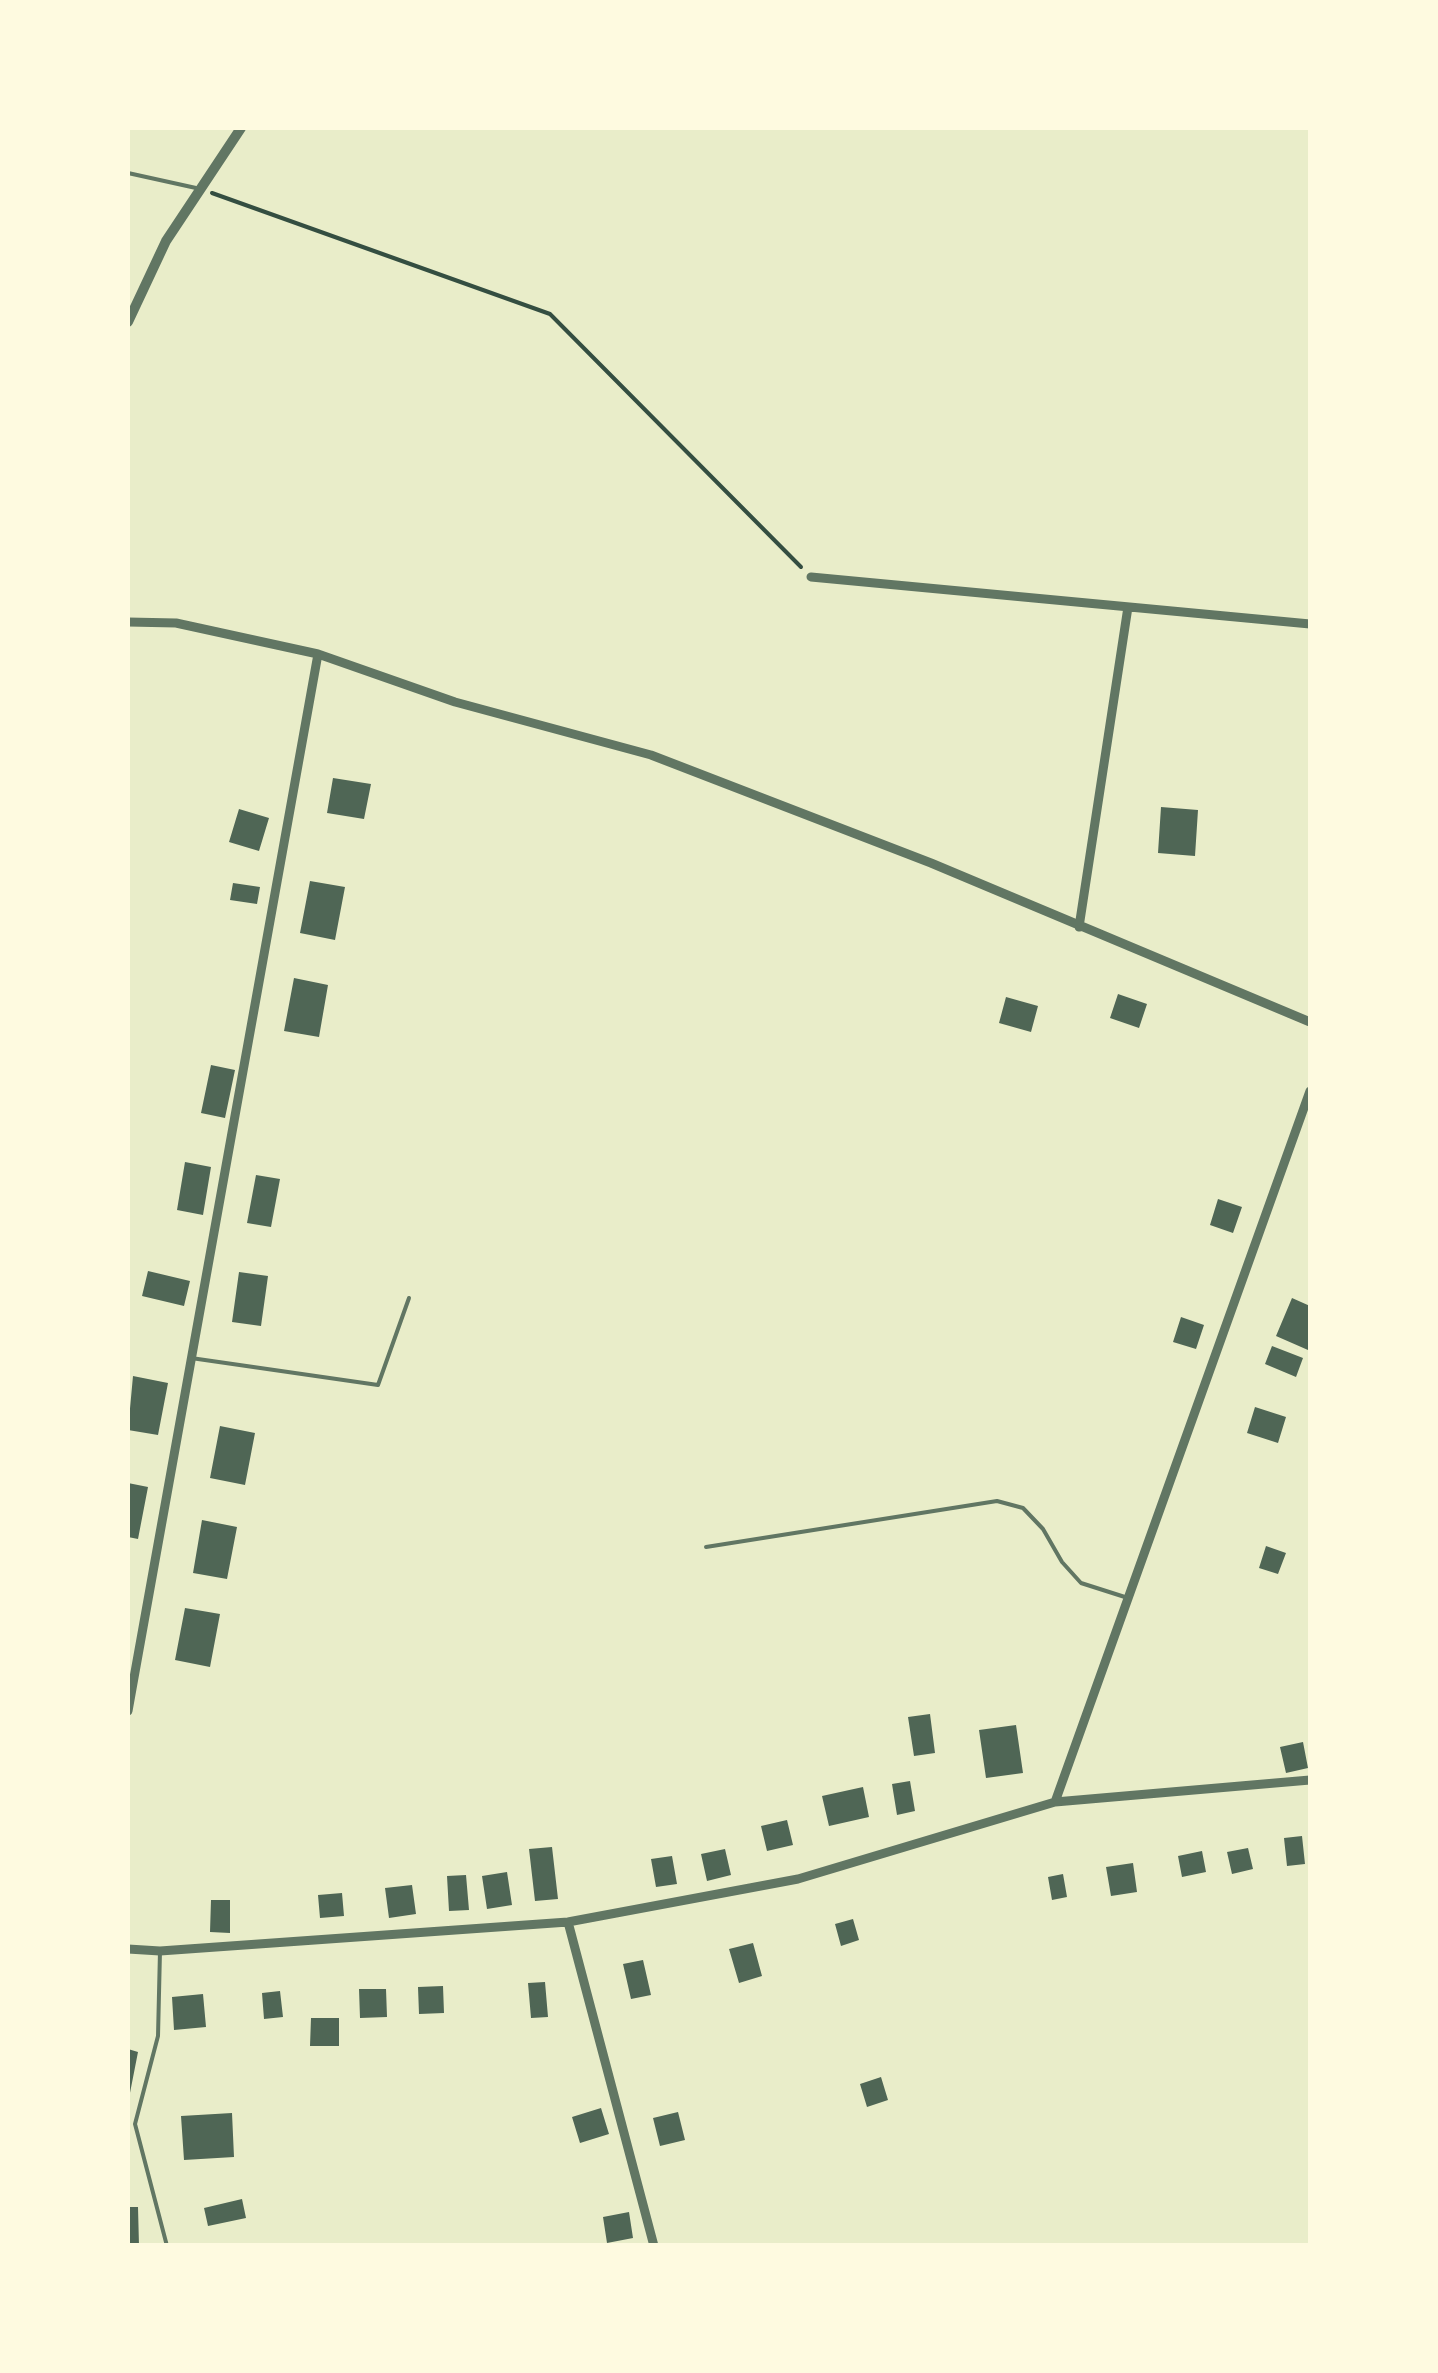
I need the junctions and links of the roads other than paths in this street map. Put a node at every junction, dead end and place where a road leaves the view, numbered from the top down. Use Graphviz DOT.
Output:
graph roads {
  1 [pos="241,128"];
  2 [pos="128,173"];
  3 [pos="198,188"];
  4 [pos="128,322"];
  5 [pos="811,577"];
  6 [pos="1128,608"];
  7 [pos="128,622"];
  8 [pos="1310,624"];
  9 [pos="318,654"];
  10 [pos="1079,928"];
  11 [pos="1310,1022"];
  12 [pos="1310,1091"];
  13 [pos="408,1298"];
  14 [pos="191,1358"];
  15 [pos="706,1547"];
  16 [pos="1128,1598"];
  17 [pos="128,1711"];
  18 [pos="1310,1780"];
  19 [pos="1055,1802"];
  20 [pos="568,1922"];
  21 [pos="128,1949"];
  22 [pos="160,1951"];
  23 [pos="168,2246"];
  24 [pos="654,2246"];
  1 -- 3 [label="street"];
  2 -- 3 [label="lane"];
  3 -- 4 [label="street"];
  5 -- 6 [label="street"];
  6 -- 8 [label="street"];
  6 -- 10 [label="street"];
  7 -- 9 [label="street"];
  9 -- 10 [label="street"];
  9 -- 14 [label="street"];
  10 -- 11 [label="street"];
  12 -- 16 [label="street"];
  13 -- 14 [label="lane"];
  14 -- 17 [label="street"];
  15 -- 16 [label="lane"];
  16 -- 19 [label="street"];
  18 -- 19 [label="street"];
  19 -- 20 [label="street"];
  20 -- 22 [label="street"];
  20 -- 24 [label="street"];
  21 -- 22 [label="street"];
  22 -- 23 [label="lane"];
}
